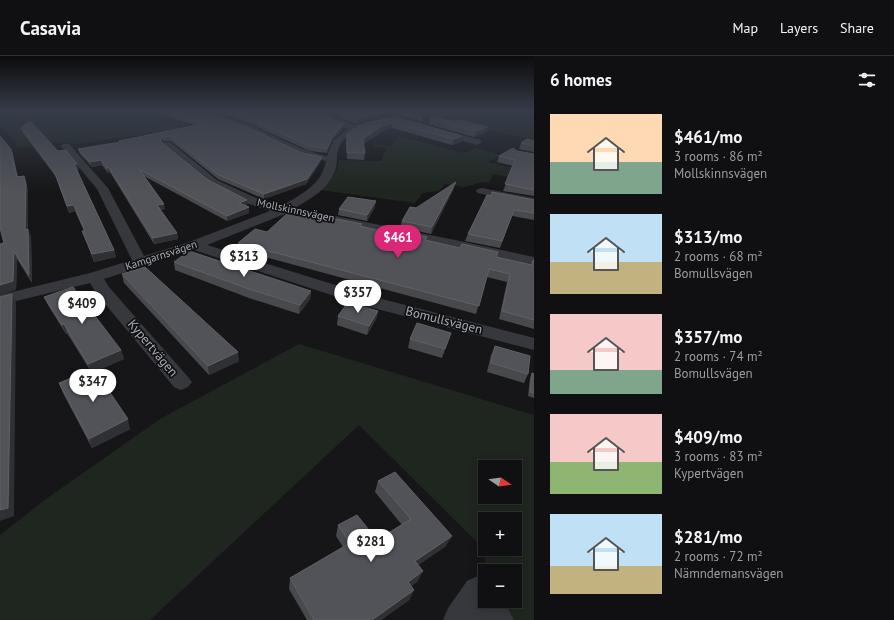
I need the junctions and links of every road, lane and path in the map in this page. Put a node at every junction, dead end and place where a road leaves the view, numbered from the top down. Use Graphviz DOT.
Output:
graph roads {
  1 [pos="272,138"];
  2 [pos="342,138"];
  3 [pos="464,138"];
  4 [pos="478,142"];
  5 [pos="166,144"];
  6 [pos="66,146"];
  7 [pos="332,159"];
  8 [pos="482,191"];
  9 [pos="534,202"];
  10 [pos="286,209"];
  11 [pos="194,245"];
  12 [pos="140,262"];
  13 [pos="534,262"];
  14 [pos="95,277"];
  15 [pos="0,300"];
  16 [pos="534,344"];
  17 [pos="181,382"];
  18 [pos="460,620"];
  19 [pos="497,620"];
  1 -- 7 [label="street"];
  2 -- 7 [label="street, Kamgarnsvägen"];
  3 -- 4 [label="street"];
  5 -- 10 [label="street, Mollskinnsvägen"];
  6 -- 12 [label="street"];
  7 -- 10 [label="street, Kamgarnsvägen"];
  8 -- 9 [label="street"];
  10 -- 11 [label="street, Kamgarnsvägen"];
  10 -- 13 [label="street, Mollskinnsvägen"];
  11 -- 12 [label="street, Kamgarnsvägen"];
  11 -- 16 [label="street, Bomullsvägen"];
  12 -- 14 [label="street, Kamgarnsvägen"];
  14 -- 15 [label="street, Kamgarnsvägen"];
  14 -- 17 [label="street, Kypertvägen"];
  18 -- 19 [label="street"];
}
